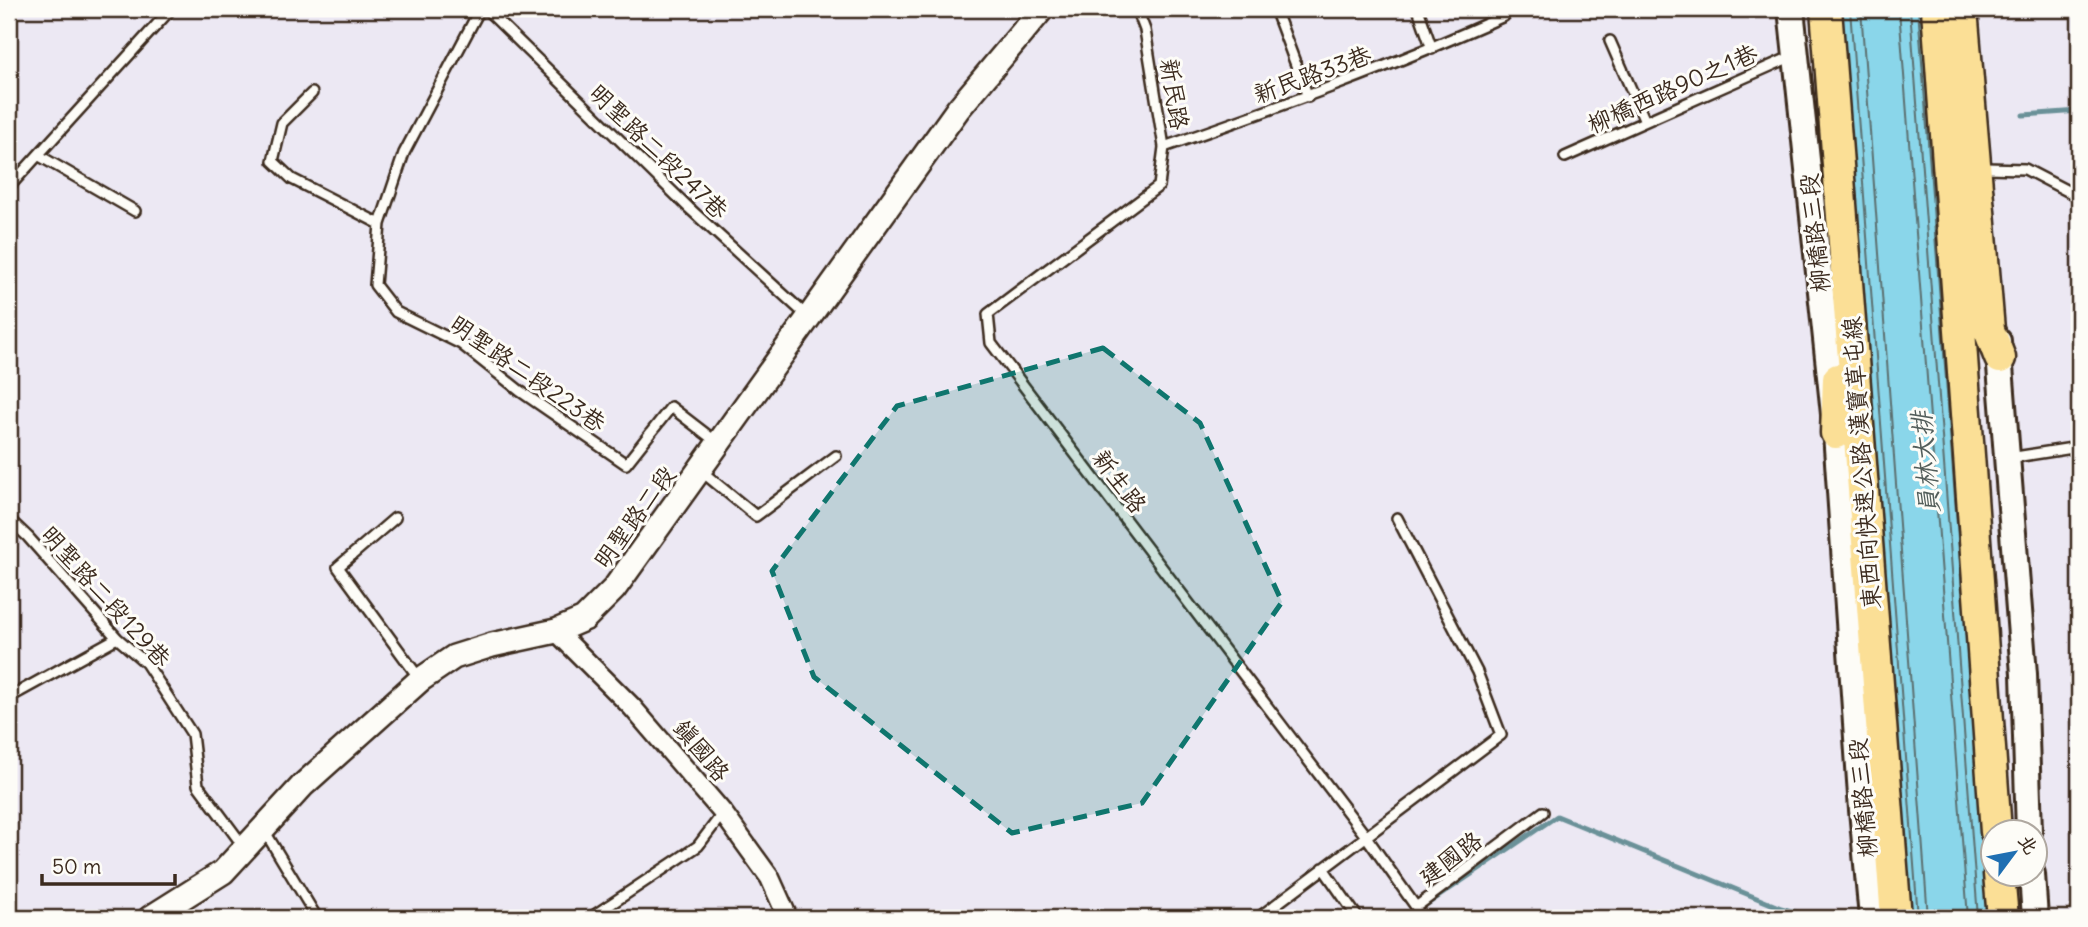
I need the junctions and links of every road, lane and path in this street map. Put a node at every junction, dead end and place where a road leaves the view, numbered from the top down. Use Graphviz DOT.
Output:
graph roads {
  1 [pos="171,9"];
  2 [pos="480,9"];
  3 [pos="486,9"];
  4 [pos="1042,9"];
  5 [pos="1137,9"];
  6 [pos="1275,9"];
  7 [pos="1418,9"];
  8 [pos="1937,9"];
  9 [pos="1810,12"];
  10 [pos="1966,15"];
  11 [pos="1504,16"];
  12 [pos="1610,41"];
  13 [pos="1432,49"];
  14 [pos="1795,55"];
  15 [pos="312,93"];
  16 [pos="1308,97"];
  17 [pos="1645,121"];
  18 [pos="1164,147"];
  19 [pos="38,155"];
  20 [pos="1565,156"];
  21 [pos="1986,167"];
  22 [pos="9,187"];
  23 [pos="1159,187"];
  24 [pos="2079,197"];
  25 [pos="135,211"];
  26 [pos="380,224"];
  27 [pos="808,318"];
  28 [pos="2000,358"];
  29 [pos="1836,432"];
  30 [pos="719,444"];
  31 [pos="2079,447"];
  32 [pos="836,456"];
  33 [pos="2009,458"];
  34 [pos="700,470"];
  35 [pos="1397,518"];
  36 [pos="9,519"];
  37 [pos="395,519"];
  38 [pos="556,631"];
  39 [pos="117,638"];
  40 [pos="420,680"];
  41 [pos="18,693"];
  42 [pos="1543,812"];
  43 [pos="723,813"];
  44 [pos="1995,818"];
  45 [pos="2029,818"];
  46 [pos="263,828"];
  47 [pos="1366,835"];
  48 [pos="245,848"];
  49 [pos="1323,869"];
  50 [pos="2000,888"];
  51 [pos="2033,888"];
  52 [pos="150,918"];
  53 [pos="317,918"];
  54 [pos="590,918"];
  55 [pos="788,918"];
  56 [pos="1258,918"];
  57 [pos="1358,918"];
  58 [pos="1872,918"];
  59 [pos="1896,918"];
  60 [pos="2003,918"];
  61 [pos="2035,918"];
  1 -- 19 [label="lane"];
  2 -- 26 [label="lane, 明聖路二段223巷"];
  3 -- 27 [label="lane, 明聖路二段247巷"];
  4 -- 27 [label="street, 明聖路二段"];
  5 -- 18 [label="lane, 新民路"];
  6 -- 16 [label="lane"];
  7 -- 13 [label="lane"];
  8 -- 44 [label="highway"];
  9 -- 14 [label="main road, 柳橋路三段"];
  9 -- 29 [label="highway"];
  9 -- 59 [label="highway, 東西向快速公路 漢寶草屯線"];
  10 -- 21 [label="main road"];
  10 -- 28 [label="highway"];
  11 -- 13 [label="lane, 新民路33巷"];
  12 -- 17 [label="lane"];
  13 -- 16 [label="lane, 新民路33巷"];
  14 -- 17 [label="lane, 柳橋西路90之1巷"];
  14 -- 29 [label="main road, 柳橋路三段"];
  15 -- 26 [label="lane"];
  16 -- 18 [label="lane, 新民路33巷"];
  17 -- 20 [label="lane, 柳橋西路90之1巷"];
  18 -- 23 [label="lane, 新民路"];
  19 -- 22 [label="lane"];
  19 -- 25 [label="lane"];
  21 -- 24 [label="lane"];
  21 -- 28 [label="main road"];
  23 -- 47 [label="lane, 新生路"];
  26 -- 30 [label="lane, 明聖路二段223巷"];
  27 -- 30 [label="street, 明聖路二段"];
  28 -- 33 [label="main road"];
  29 -- 58 [label="main road, 柳橋路三段"];
  30 -- 34 [label="street, 明聖路二段"];
  31 -- 33 [label="lane"];
  32 -- 34 [label="lane"];
  33 -- 45 [label="main road"];
  34 -- 38 [label="street, 明聖路二段"];
  35 -- 47 [label="lane"];
  36 -- 39 [label="lane, 明聖路二段129巷"];
  37 -- 40 [label="lane"];
  38 -- 40 [label="street, 明聖路二段"];
  38 -- 43 [label="street, 鎮國路"];
  39 -- 41 [label="lane"];
  39 -- 48 [label="lane, 明聖路二段129巷"];
  40 -- 46 [label="street, 明聖路二段"];
  42 -- 47 [label="lane, 建國路"];
  43 -- 54 [label="lane"];
  43 -- 55 [label="street, 鎮國路"];
  46 -- 48 [label="street, 明聖路二段"];
  46 -- 53 [label="lane"];
  47 -- 49 [label="lane"];
  48 -- 52 [label="street, 明聖路二段"];
  49 -- 56 [label="lane"];
  49 -- 57 [label="lane"];
  50 -- 60 [label="highway"];
  51 -- 61 [label="main road"];
}
